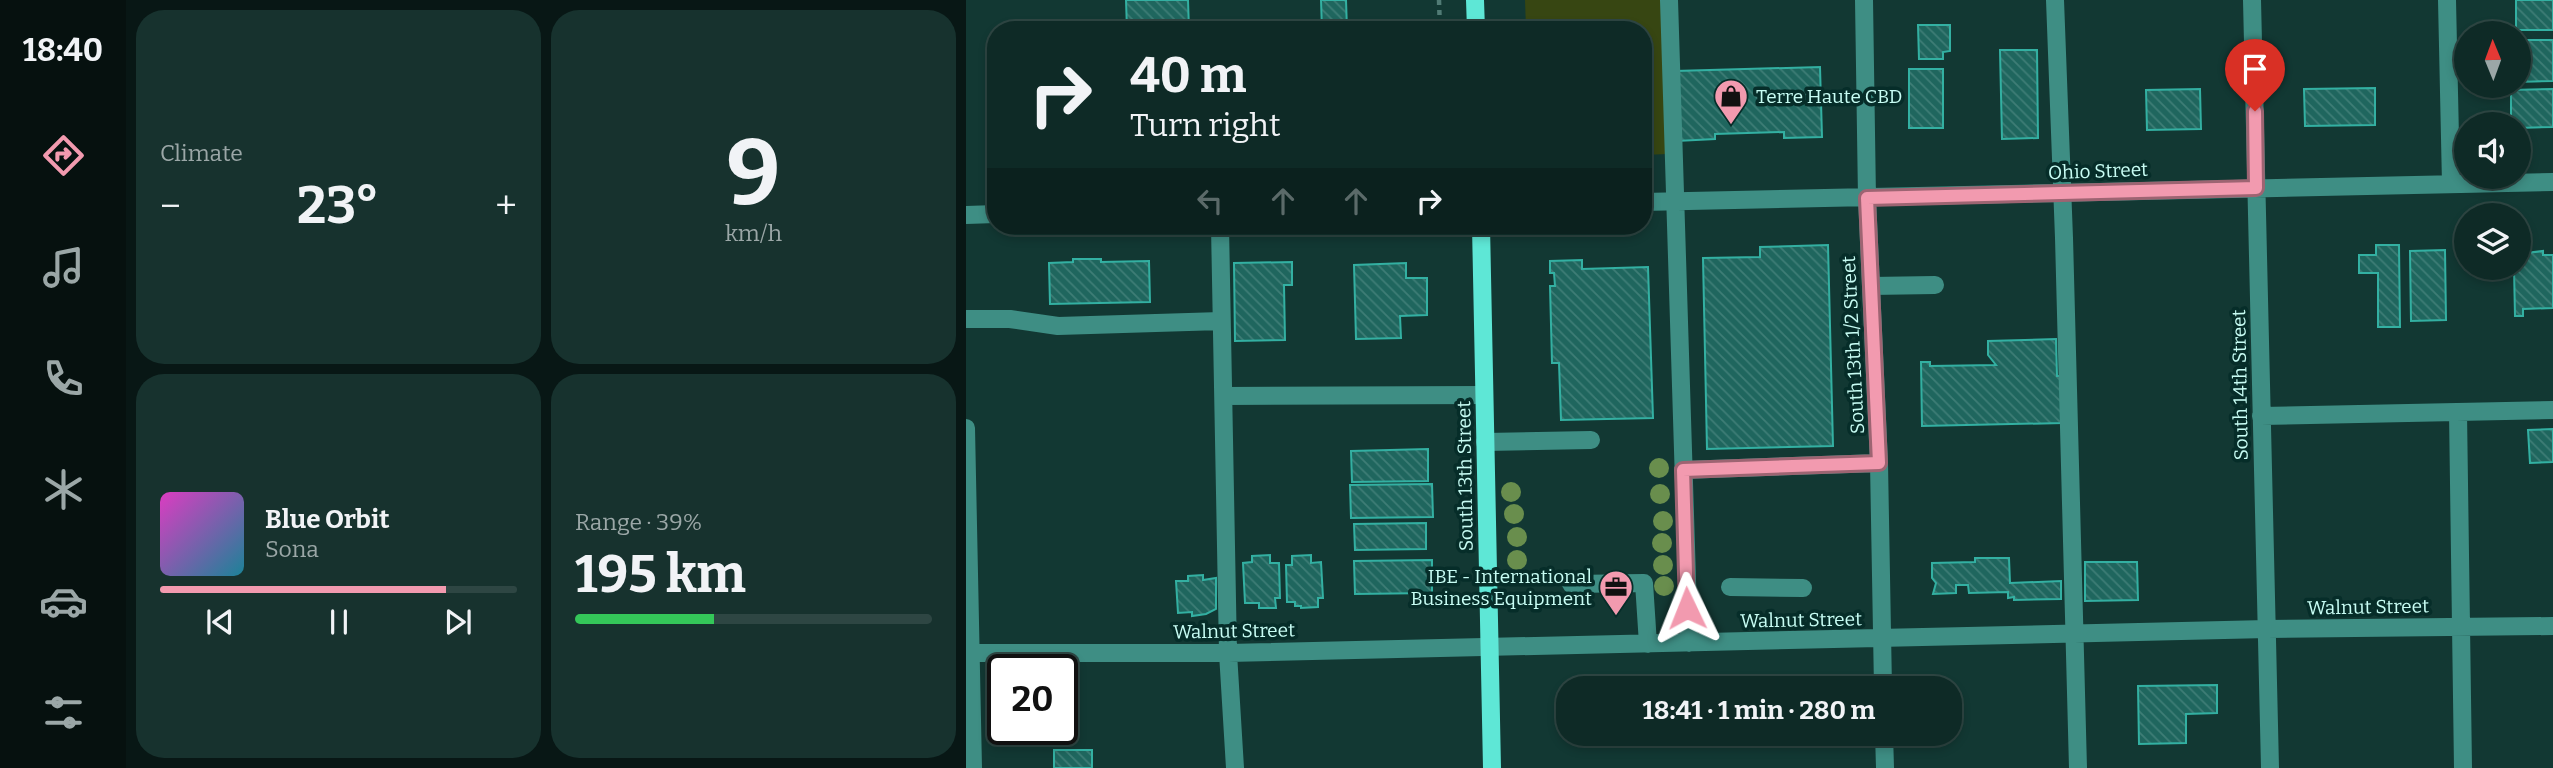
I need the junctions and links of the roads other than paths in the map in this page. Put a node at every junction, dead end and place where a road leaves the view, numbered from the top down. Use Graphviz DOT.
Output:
graph roads {
  1 [pos="1475,0"];
  2 [pos="1669,0"];
  3 [pos="1864,0"];
  4 [pos="2055,0"];
  5 [pos="2252,0"];
  6 [pos="2447,0"];
  7 [pos="1476,21"];
  8 [pos="2553,182"];
  9 [pos="2451,184"];
  10 [pos="2256,188"];
  11 [pos="2063,193"];
  12 [pos="1867,198"];
  13 [pos="1675,201"];
  14 [pos="1652,202"];
  15 [pos="987,214"];
  16 [pos="966,215"];
  17 [pos="1220,235"];
  18 [pos="1481,235"];
  19 [pos="1935,285"];
  20 [pos="1871,286"];
  21 [pos="966,319"];
  22 [pos="1221,321"];
  23 [pos="1485,395"];
  24 [pos="1224,396"];
  25 [pos="2553,410"];
  26 [pos="2458,412"];
  27 [pos="2261,415"];
  28 [pos="966,428"];
  29 [pos="1591,440"];
  30 [pos="1485,442"];
  31 [pos="1879,463"];
  32 [pos="1683,470"];
  33 [pos="1571,584"];
  34 [pos="1730,587"];
  35 [pos="1803,588"];
  36 [pos="2553,626"];
  37 [pos="2462,627"];
  38 [pos="2267,629"];
  39 [pos="2075,635"];
  40 [pos="1881,639"];
  41 [pos="1689,643"];
  42 [pos="1648,644"];
  43 [pos="1489,647"];
  44 [pos="968,653"];
  45 [pos="1228,653"];
  46 [pos="1883,676"];
  47 [pos="1884,746"];
  48 [pos="973,768"];
  49 [pos="1235,768"];
  50 [pos="1492,768"];
  51 [pos="1885,768"];
  52 [pos="2078,768"];
  53 [pos="2270,768"];
  54 [pos="2463,768"];
  1 -- 7 [label="main road"];
  2 -- 13 [label="street"];
  3 -- 12 [label="street, South 13th 1/2 Street"];
  4 -- 11 [label="street"];
  5 -- 10 [label="street, South 14th Street"];
  6 -- 9 [label="street"];
  8 -- 9 [label="street, Ohio Street"];
  9 -- 10 [label="street, Ohio Street"];
  10 -- 11 [label="street, Ohio Street"];
  10 -- 27 [label="street, South 14th Street"];
  11 -- 12 [label="street, Ohio Street"];
  11 -- 39 [label="street"];
  12 -- 13 [label="street, Ohio Street"];
  12 -- 20 [label="street, South 13th 1/2 Street"];
  13 -- 14 [label="street, Ohio Street"];
  13 -- 32 [label="street"];
  15 -- 16 [label="street"];
  17 -- 22 [label="street"];
  18 -- 23 [label="main road, South 13th Street"];
  19 -- 20 [label="street"];
  20 -- 31 [label="street, South 13th 1/2 Street"];
  21 -- 22 [label="street"];
  22 -- 24 [label="street"];
  23 -- 24 [label="street"];
  23 -- 30 [label="main road, South 13th Street"];
  24 -- 45 [label="street"];
  25 -- 26 [label="street"];
  26 -- 27 [label="street"];
  26 -- 37 [label="street"];
  27 -- 38 [label="street, South 14th Street"];
  28 -- 44 [label="street"];
  29 -- 30 [label="street"];
  30 -- 43 [label="main road, South 13th Street"];
  31 -- 32 [label="street"];
  31 -- 40 [label="street, South 13th 1/2 Street"];
  32 -- 41 [label="street"];
  33 -- 42 [label="street"];
  34 -- 35 [label="street"];
  36 -- 37 [label="street, Walnut Street"];
  37 -- 38 [label="street, Walnut Street"];
  37 -- 54 [label="street"];
  38 -- 39 [label="street, Walnut Street"];
  38 -- 53 [label="street, South 14th Street"];
  39 -- 40 [label="street, Walnut Street"];
  39 -- 52 [label="street"];
  40 -- 41 [label="street, Walnut Street"];
  40 -- 46 [label="street, South 13th 1/2 Street"];
  41 -- 42 [label="street, Walnut Street"];
  42 -- 43 [label="street, Walnut Street"];
  43 -- 45 [label="street, Walnut Street"];
  43 -- 50 [label="main road, South 13th Street"];
  44 -- 45 [label="street, Walnut Street"];
  44 -- 48 [label="street"];
  45 -- 49 [label="street"];
  47 -- 51 [label="street"];
}
